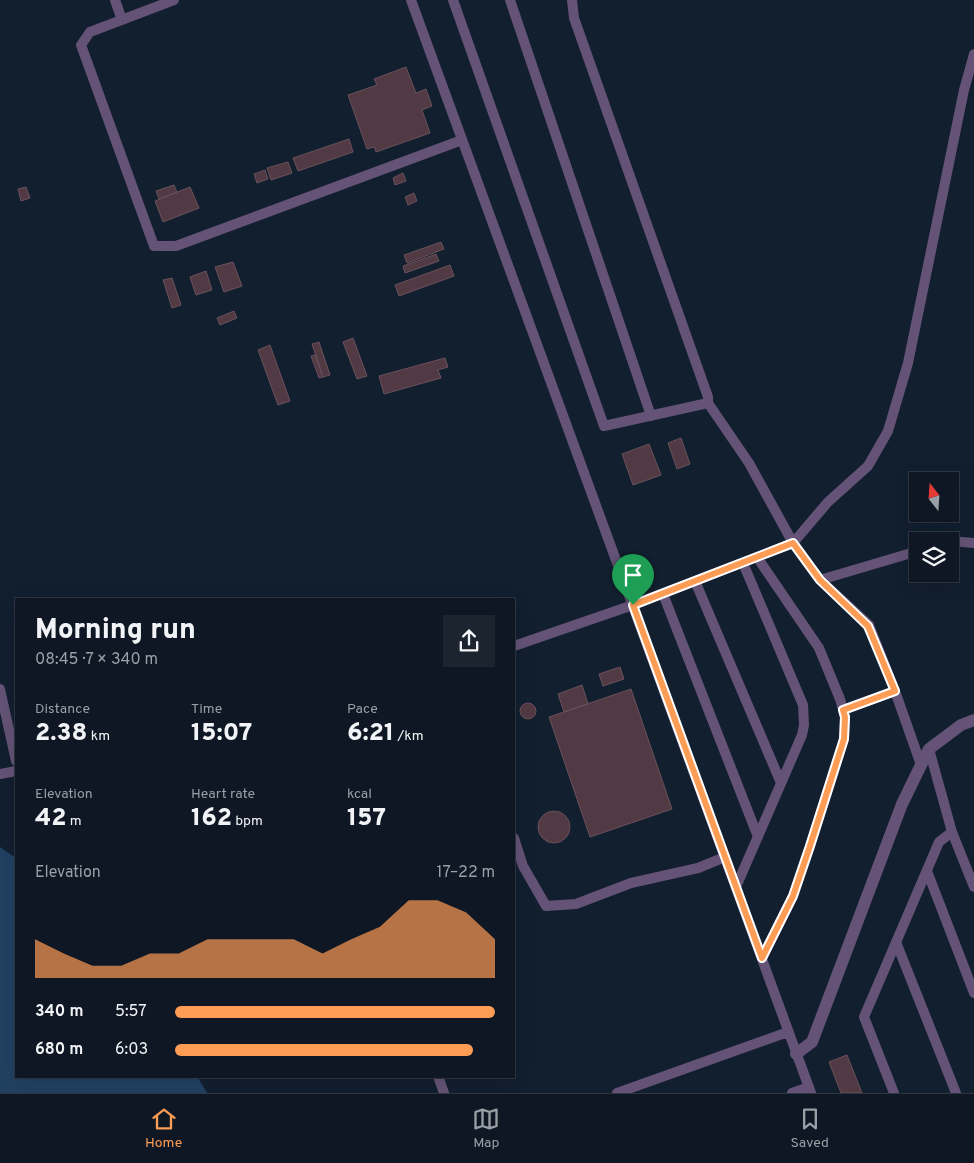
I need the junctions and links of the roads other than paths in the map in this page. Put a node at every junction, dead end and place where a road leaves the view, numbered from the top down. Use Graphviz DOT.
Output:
graph roads {
  1 [pos="115,0"];
  2 [pos="174,0"];
  3 [pos="411,0"];
  4 [pos="453,0"];
  5 [pos="510,0"];
  6 [pos="572,0"];
  7 [pos="122,20"];
  8 [pos="974,54"];
  9 [pos="462,140"];
  10 [pos="708,403"];
  11 [pos="651,416"];
  12 [pos="959,542"];
  13 [pos="793,543"];
  14 [pos="974,543"];
  15 [pos="909,554"];
  16 [pos="758,557"];
  17 [pos="743,563"];
  18 [pos="820,580"];
  19 [pos="695,581"];
  20 [pos="663,594"];
  21 [pos="633,605"];
  22 [pos="515,646"];
  23 [pos="0,689"];
  24 [pos="895,691"];
  25 [pos="843,710"];
  26 [pos="974,720"];
  27 [pos="929,749"];
  28 [pos="15,756"];
  29 [pos="921,765"];
  30 [pos="15,771"];
  31 [pos="0,774"];
  32 [pos="781,783"];
  33 [pos="952,832"];
  34 [pos="758,836"];
  35 [pos="515,841"];
  36 [pos="725,857"];
  37 [pos="927,871"];
  38 [pos="736,887"];
  39 [pos="974,887"];
  40 [pos="896,942"];
  41 [pos="762,958"];
  42 [pos="974,993"];
  43 [pos="788,1032"];
  44 [pos="796,1054"];
  45 [pos="439,1078"];
  46 [pos="810,1090"];
  47 [pos="444,1093"];
  48 [pos="617,1093"];
  49 [pos="792,1093"];
  50 [pos="894,1093"];
  51 [pos="956,1093"];
  1 -- 7 [label="lane"];
  2 -- 7 [label="lane"];
  3 -- 9 [label="lane"];
  4 -- 11 [label="lane"];
  5 -- 11 [label="lane"];
  6 -- 10 [label="lane"];
  7 -- 9 [label="lane"];
  8 -- 13 [label="lane"];
  9 -- 21 [label="lane"];
  10 -- 11 [label="lane"];
  10 -- 13 [label="lane"];
  12 -- 14 [label="lane"];
  13 -- 16 [label="lane"];
  13 -- 18 [label="lane"];
  15 -- 18 [label="lane"];
  16 -- 17 [label="lane"];
  16 -- 25 [label="lane"];
  17 -- 19 [label="lane"];
  17 -- 32 [label="lane"];
  18 -- 24 [label="lane"];
  19 -- 20 [label="lane"];
  19 -- 32 [label="lane"];
  20 -- 21 [label="lane"];
  20 -- 34 [label="lane"];
  21 -- 22 [label="lane"];
  21 -- 36 [label="lane"];
  23 -- 28 [label="lane"];
  24 -- 25 [label="lane"];
  24 -- 29 [label="lane"];
  25 -- 41 [label="lane"];
  26 -- 27 [label="street"];
  27 -- 29 [label="street"];
  27 -- 33 [label="lane"];
  29 -- 44 [label="street"];
  30 -- 31 [label="lane"];
  32 -- 34 [label="lane"];
  33 -- 37 [label="lane"];
  33 -- 39 [label="lane"];
  34 -- 38 [label="lane"];
  35 -- 36 [label="lane"];
  36 -- 38 [label="lane"];
  37 -- 40 [label="lane"];
  37 -- 42 [label="lane"];
  38 -- 41 [label="lane"];
  40 -- 50 [label="lane"];
  40 -- 51 [label="lane"];
  41 -- 43 [label="lane"];
  43 -- 44 [label="lane"];
  43 -- 48 [label="lane"];
  44 -- 46 [label="lane"];
  45 -- 47 [label="lane"];
  46 -- 49 [label="lane"];
}
